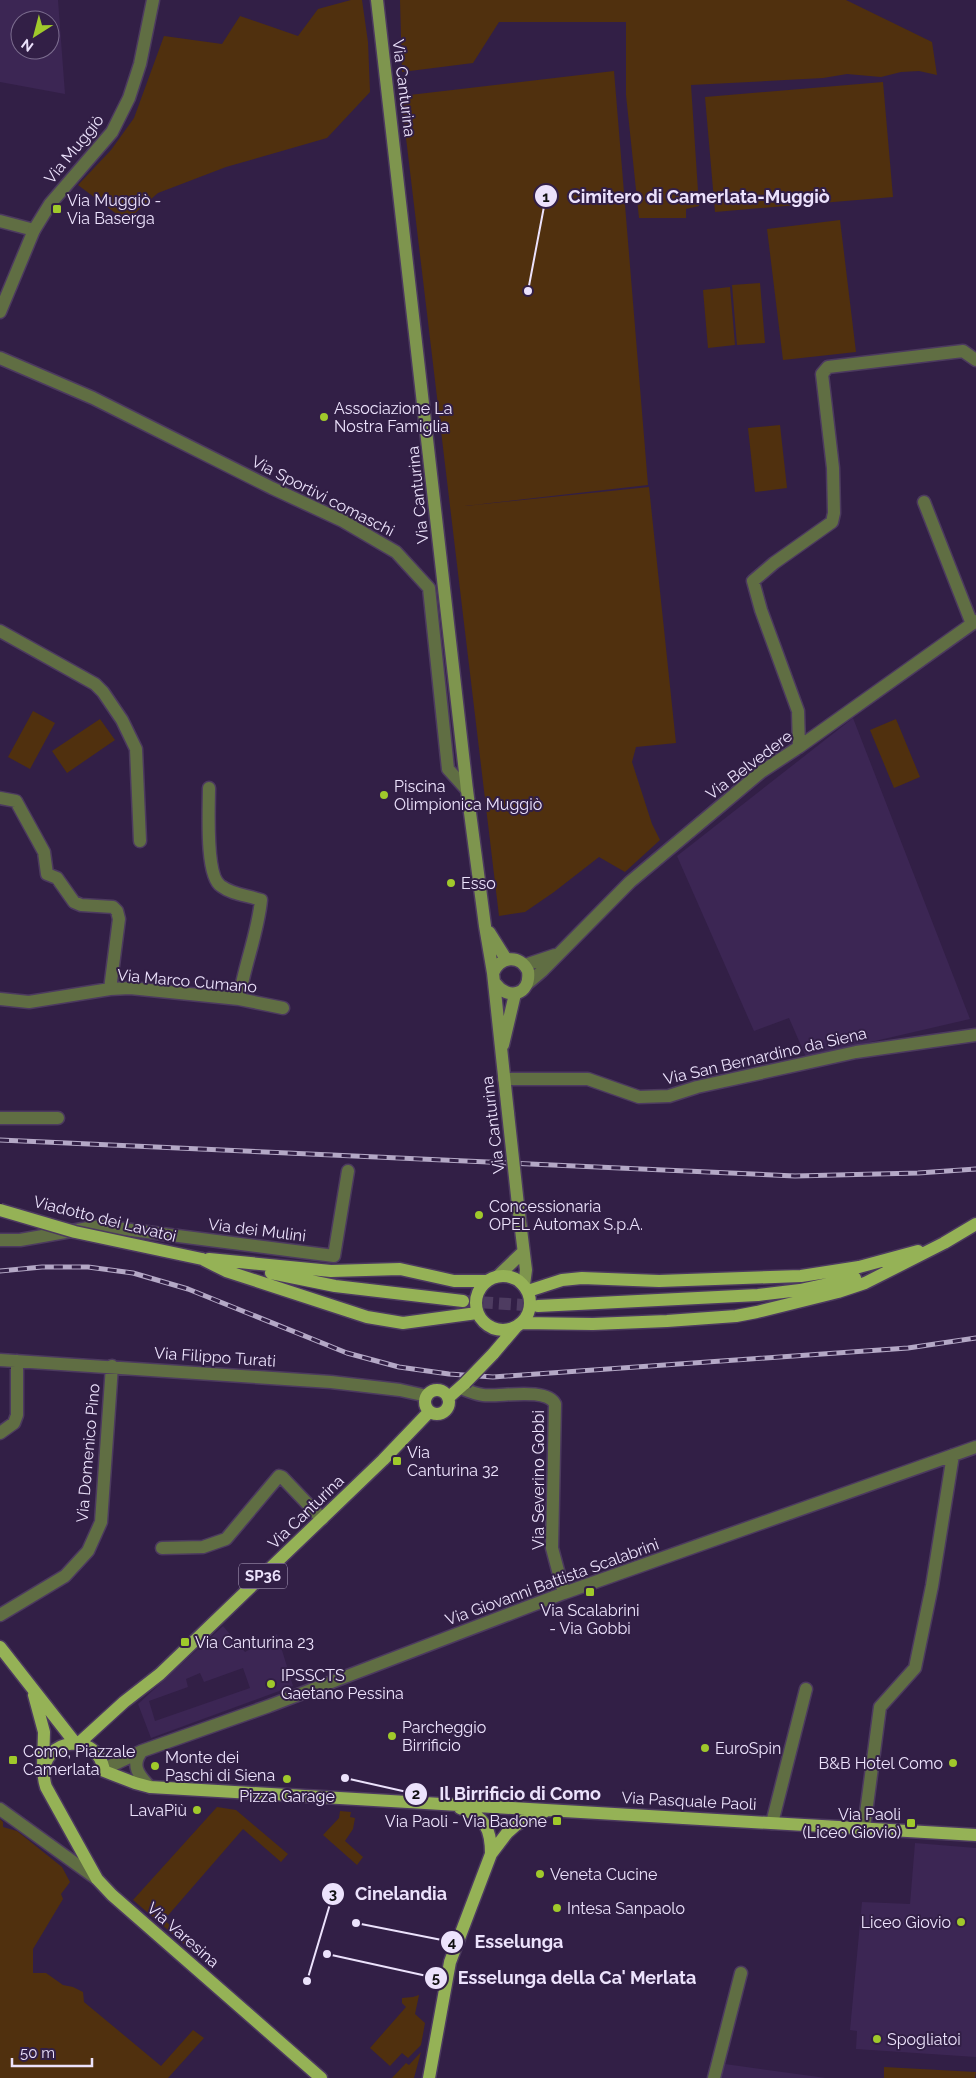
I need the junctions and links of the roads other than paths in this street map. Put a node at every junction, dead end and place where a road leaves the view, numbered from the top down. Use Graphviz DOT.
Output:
graph roads {
  1 [pos="153,0"];
  2 [pos="377,0"];
  3 [pos="0,221"];
  4 [pos="34,230"];
  5 [pos="0,312"];
  6 [pos="0,358"];
  7 [pos="976,360"];
  8 [pos="924,502"];
  9 [pos="974,622"];
  10 [pos="0,631"];
  11 [pos="799,747"];
  12 [pos="209,788"];
  13 [pos="468,790"];
  14 [pos="0,798"];
  15 [pos="140,841"];
  16 [pos="485,926"];
  17 [pos="558,955"];
  18 [pos="506,959"];
  19 [pos="525,965"];
  20 [pos="494,978"];
  21 [pos="528,984"];
  22 [pos="110,989"];
  23 [pos="515,994"];
  24 [pos="0,999"];
  25 [pos="238,1000"];
  26 [pos="283,1008"];
  27 [pos="976,1035"];
  28 [pos="501,1053"];
  29 [pos="504,1079"];
  30 [pos="0,1118"];
  31 [pos="58,1118"];
  32 [pos="348,1171"];
  33 [pos="0,1210"];
  34 [pos="976,1224"];
  35 [pos="0,1240"];
  36 [pos="944,1243"];
  37 [pos="523,1252"];
  38 [pos="202,1259"];
  39 [pos="498,1276"];
  40 [pos="862,1276"];
  41 [pos="485,1281"];
  42 [pos="526,1288"];
  43 [pos="463,1301"];
  44 [pos="538,1306"];
  45 [pos="477,1313"];
  46 [pos="519,1325"];
  47 [pos="488,1326"];
  48 [pos="493,1354"];
  49 [pos="0,1360"];
  50 [pos="17,1361"];
  51 [pos="112,1366"];
  52 [pos="463,1385"];
  53 [pos="426,1396"];
  54 [pos="448,1398"];
  55 [pos="429,1412"];
  56 [pos="0,1433"];
  57 [pos="976,1447"];
  58 [pos="954,1455"];
  59 [pos="322,1519"];
  60 [pos="162,1548"];
  61 [pos="564,1593"];
  62 [pos="0,1615"];
  63 [pos="0,1647"];
  64 [pos="31,1686"];
  65 [pos="806,1689"];
  66 [pos="90,1733"];
  67 [pos="77,1744"];
  68 [pos="91,1749"];
  69 [pos="142,1751"];
  70 [pos="104,1770"];
  71 [pos="43,1771"];
  72 [pos="150,1786"];
  73 [pos="444,1803"];
  74 [pos="0,1809"];
  75 [pos="552,1809"];
  76 [pos="772,1823"];
  77 [pos="864,1828"];
  78 [pos="976,1835"];
  79 [pos="492,1854"];
  80 [pos="97,1879"];
  81 [pos="741,1973"];
  82 [pos="431,2064"];
  83 [pos="321,2078"];
  84 [pos="425,2078"];
  85 [pos="429,2078"];
  86 [pos="714,2078"];
  1 -- 4 [label="street, Via Muggiò"];
  2 -- 13 [label="main road, Via Canturina"];
  3 -- 4 [label="street"];
  4 -- 5 [label="street, Via Muggiò"];
  6 -- 13 [label="street, Via Sportivi comaschi"];
  7 -- 11 [label="street"];
  8 -- 9 [label="street"];
  9 -- 11 [label="street, Via Belvedere"];
  10 -- 15 [label="street"];
  11 -- 17 [label="street, Via Belvedere"];
  12 -- 25 [label="street"];
  13 -- 16 [label="main road, Via Canturina"];
  14 -- 22 [label="street"];
  16 -- 18 [label="main road, Via Canturina"];
  16 -- 20 [label="main road, Via Canturina"];
  17 -- 19 [label="street, Via Belvedere"];
  17 -- 21 [label="street, Via Belvedere"];
  18 -- 19 [label="main road"];
  18 -- 20 [label="main road"];
  19 -- 21 [label="main road"];
  20 -- 23 [label="main road"];
  20 -- 28 [label="main road, Via Canturina"];
  21 -- 23 [label="main road"];
  22 -- 24 [label="street, Via Marco Cumano"];
  22 -- 25 [label="street, Via Marco Cumano"];
  23 -- 28 [label="main road, Via Canturina"];
  25 -- 26 [label="street, Via Marco Cumano"];
  27 -- 29 [label="street, Via San Bernardino da Siena"];
  28 -- 29 [label="main road, Via Canturina"];
  29 -- 37 [label="main road, Via Canturina, bridge"];
  30 -- 31 [label="street"];
  32 -- 35 [label="street, Via dei Mulini"];
  33 -- 38 [label="main road, Viadotto dei Lavatoi, bridge"];
  34 -- 36 [label="main road"];
  36 -- 40 [label="main road"];
  36 -- 40 [label="main road"];
  37 -- 39 [label="main road"];
  37 -- 42 [label="main road, Via Canturina"];
  38 -- 41 [label="main road"];
  38 -- 43 [label="main road"];
  38 -- 45 [label="main road"];
  39 -- 41 [label="main road"];
  39 -- 42 [label="main road"];
  40 -- 42 [label="main road"];
  40 -- 44 [label="main road"];
  40 -- 46 [label="main road"];
  41 -- 45 [label="main road"];
  42 -- 46 [label="main road"];
  45 -- 47 [label="main road"];
  46 -- 47 [label="main road"];
  46 -- 48 [label="main road"];
  47 -- 48 [label="main road"];
  48 -- 52 [label="main road, bridge"];
  49 -- 50 [label="street, Via Filippo Turati"];
  50 -- 51 [label="street, Via Filippo Turati"];
  50 -- 56 [label="street"];
  51 -- 53 [label="street, Via Filippo Turati"];
  51 -- 62 [label="street, Via Domenico Pino"];
  52 -- 54 [label="main road"];
  52 -- 61 [label="street, Via Severino Gobbi"];
  53 -- 54 [label="main road"];
  53 -- 55 [label="main road"];
  54 -- 55 [label="main road"];
  55 -- 59 [label="main road, Via Canturina / SP36"];
  57 -- 58 [label="street, Via Giovanni Battista Scalabrini"];
  58 -- 61 [label="street, Via Giovanni Battista Scalabrini"];
  58 -- 77 [label="street"];
  59 -- 60 [label="street"];
  59 -- 66 [label="main road, Via Canturina / SP36"];
  61 -- 69 [label="street, Via Giovanni Battista Scalabrini"];
  63 -- 64 [label="main road"];
  64 -- 67 [label="main road"];
  64 -- 71 [label="main road, Via Varesina"];
  65 -- 76 [label="street"];
  66 -- 67 [label="main road, Via Canturina"];
  66 -- 68 [label="main road"];
  67 -- 68 [label="main road"];
  67 -- 71 [label="main road"];
  68 -- 70 [label="main road"];
  69 -- 70 [label="street, Via Giovanni Battista Scalabrini"];
  69 -- 72 [label="street"];
  70 -- 72 [label="main road, Via Pasquale Paoli"];
  71 -- 80 [label="main road, Via Varesina"];
  72 -- 73 [label="main road, Via Pasquale Paoli"];
  73 -- 75 [label="main road, Via Pasquale Paoli"];
  73 -- 79 [label="main road"];
  74 -- 80 [label="street"];
  75 -- 76 [label="main road, Via Pasquale Paoli"];
  75 -- 79 [label="main road"];
  76 -- 77 [label="main road, Via Pasquale Paoli"];
  77 -- 78 [label="main road, Via Pasquale Paoli"];
  79 -- 82 [label="main road"];
  80 -- 83 [label="main road, Via Varesina"];
  81 -- 86 [label="street"];
  82 -- 84 [label="main road"];
  82 -- 85 [label="main road"];
}
